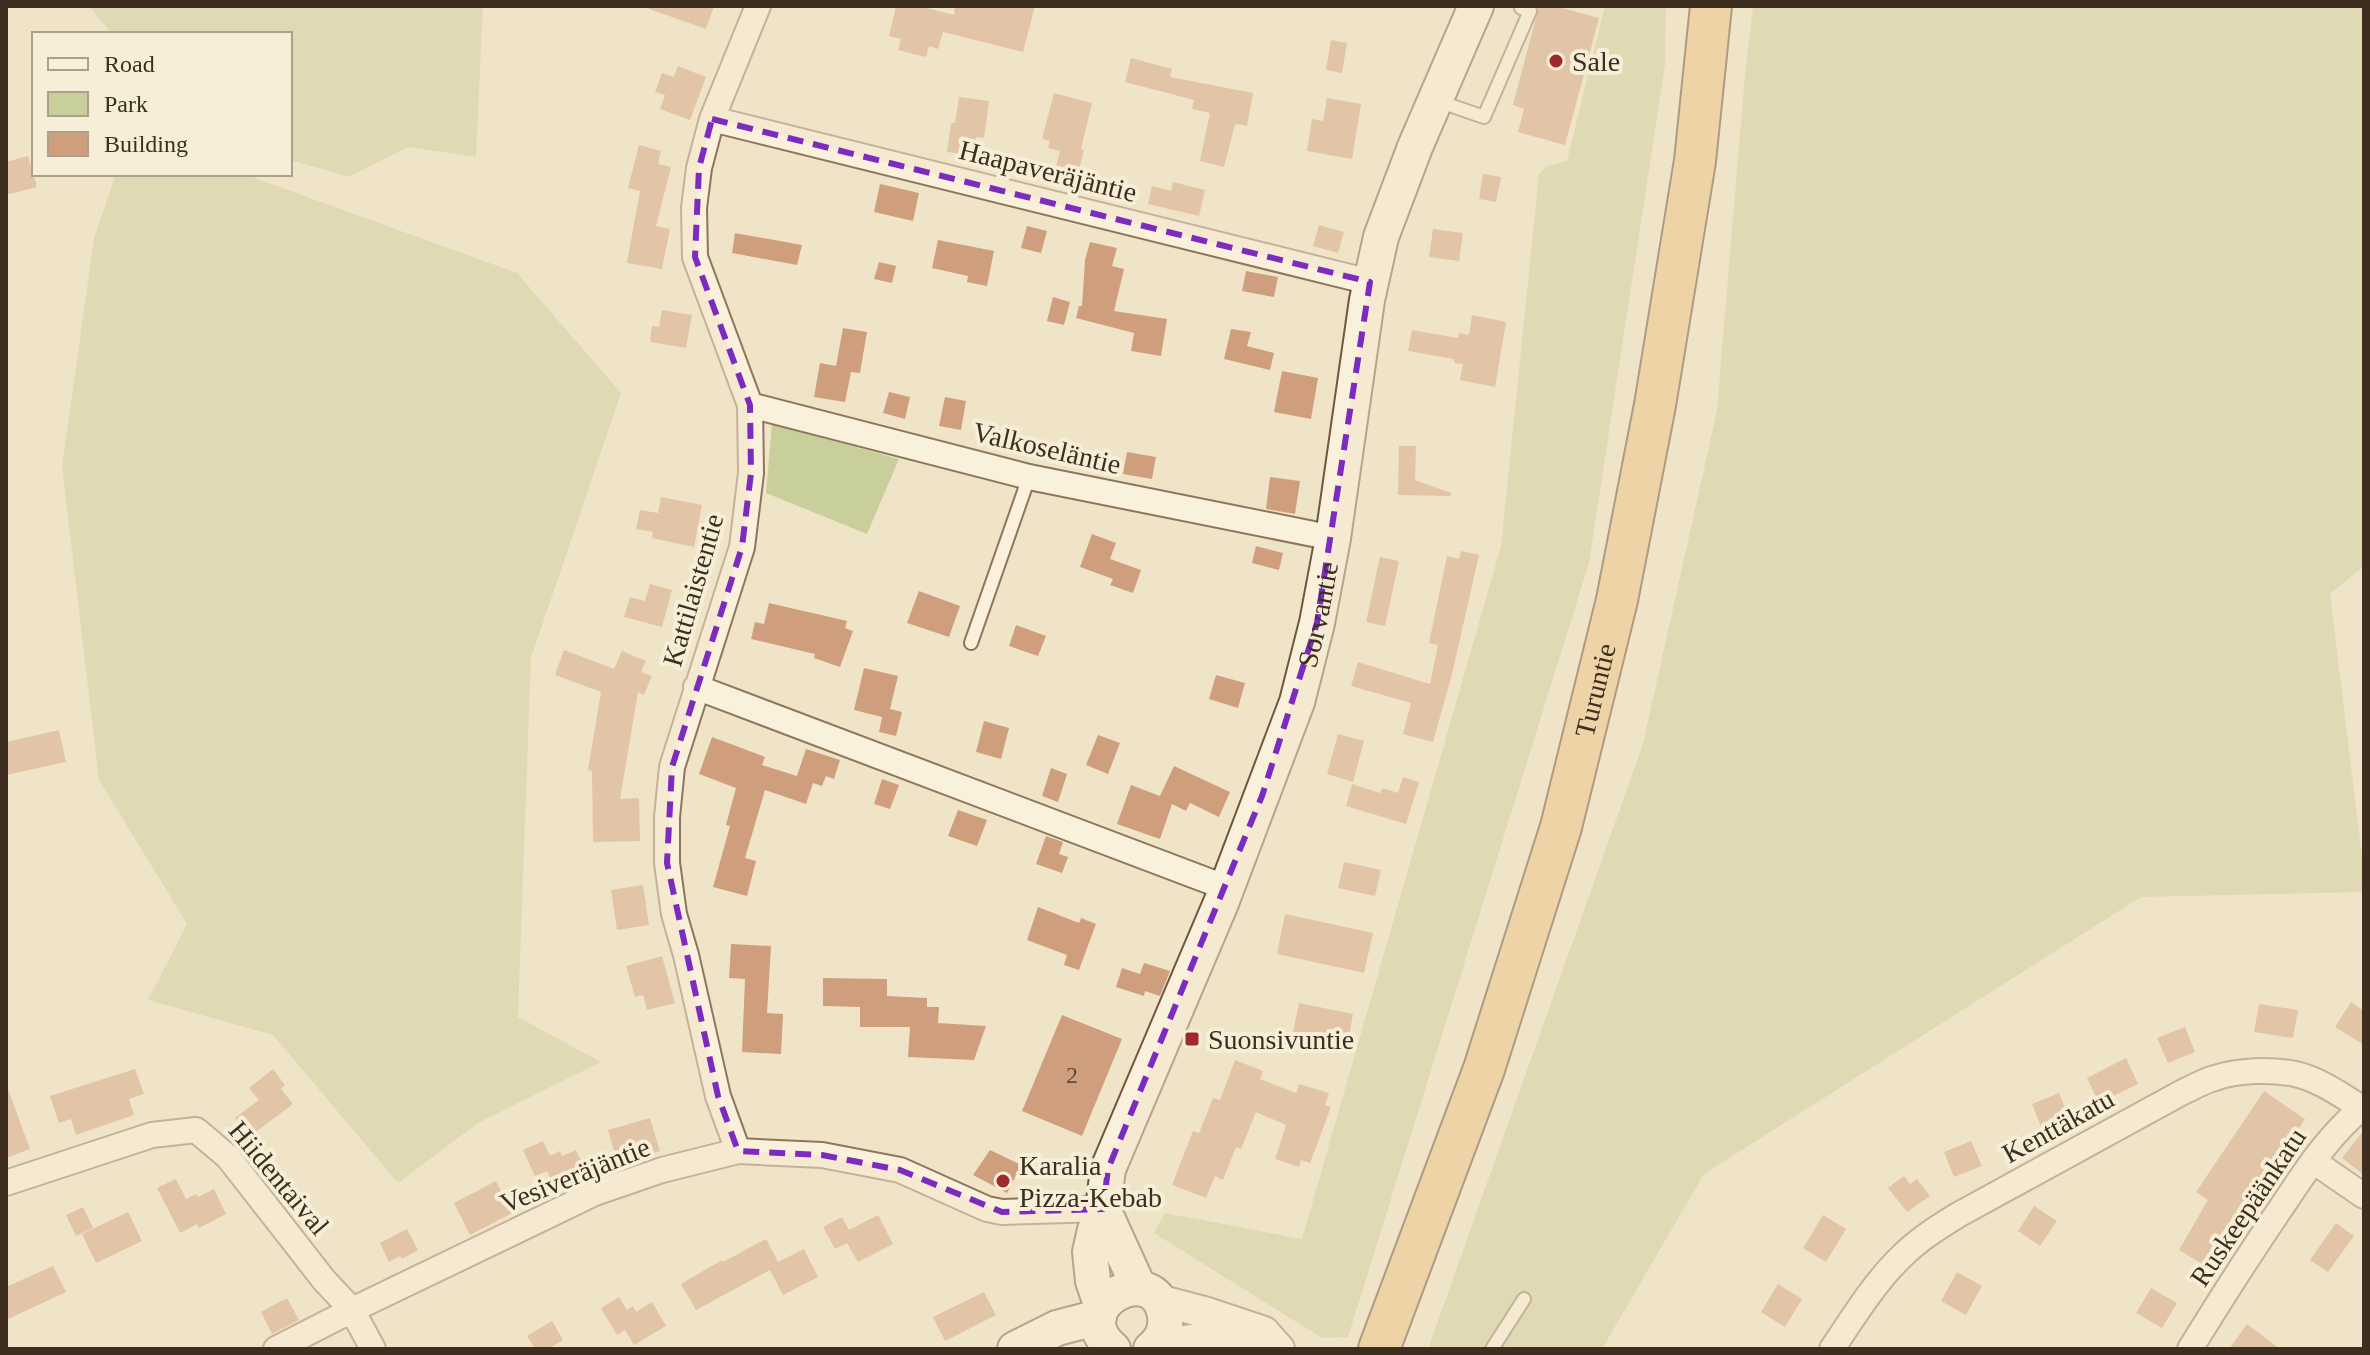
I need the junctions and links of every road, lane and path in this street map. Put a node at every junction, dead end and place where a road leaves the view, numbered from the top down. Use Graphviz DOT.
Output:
graph roads {
  1 [pos="758,6"];
  2 [pos="1476,6"];
  3 [pos="1522,6"];
  4 [pos="1711,6"];
  5 [pos="1435,100"];
  6 [pos="712,119"];
  7 [pos="1370,282"];
  8 [pos="750,405"];
  9 [pos="1029,477"];
  10 [pos="1333,538"];
  11 [pos="971,643"];
  12 [pos="696,687"];
  13 [pos="1227,888"];
  14 [pos="2363,1107"];
  15 [pos="738,1151"];
  16 [pos="2313,1161"];
  17 [pos="6,1183"];
  18 [pos="2364,1196"];
  19 [pos="1103,1209"];
  20 [pos="1148,1294"];
  21 [pos="1524,1299"];
  22 [pos="352,1310"];
  23 [pos="1099,1333"];
  24 [pos="1154,1347"];
  25 [pos="1267,1348"];
  26 [pos="276,1349"];
  27 [pos="373,1349"];
  28 [pos="1015,1349"];
  29 [pos="1379,1349"];
  30 [pos="1492,1349"];
  31 [pos="1832,1349"];
  32 [pos="2190,1349"];
  1 -- 6 [label="street, Kattilaistentie"];
  2 -- 5 [label="main road, Sorvantie"];
  3 -- 5 [label="lane"];
  4 -- 29 [label="highway, Turuntie"];
  5 -- 7 [label="main road, Sorvantie"];
  6 -- 7 [label="street, Haapaveräjäntie"];
  6 -- 8 [label="street, Kattilaistentie"];
  7 -- 10 [label="main road, Sorvantie"];
  8 -- 9 [label="street, Valkoseläntie"];
  8 -- 12 [label="street, Kattilaistentie"];
  9 -- 10 [label="street, Valkoseläntie"];
  9 -- 11 [label="lane"];
  10 -- 13 [label="main road, Sorvantie"];
  12 -- 13 [label="street"];
  12 -- 15 [label="street, Kattilaistentie"];
  13 -- 19 [label="main road, Sorvantie"];
  14 -- 16 [label="street, Ruskeepäänkatu"];
  14 -- 31 [label="street, Kenttäkatu"];
  15 -- 19 [label="street, Vesiveräjäntie"];
  15 -- 22 [label="street, Vesiveräjäntie"];
  16 -- 18 [label="street"];
  16 -- 32 [label="street, Ruskeepäänkatu"];
  17 -- 22 [label="street, Hiidentaival"];
  19 -- 20 [label="main road"];
  19 -- 23 [label="main road, Sorvantie"];
  20 -- 23 [label="main road"];
  20 -- 24 [label="main road"];
  20 -- 25 [label="street"];
  21 -- 30 [label="lane"];
  22 -- 26 [label="street, Vesiveräjäntie"];
  22 -- 27 [label="street, Hiidentaival"];
  23 -- 28 [label="main road"];
  24 -- 25 [label="street"];
}
